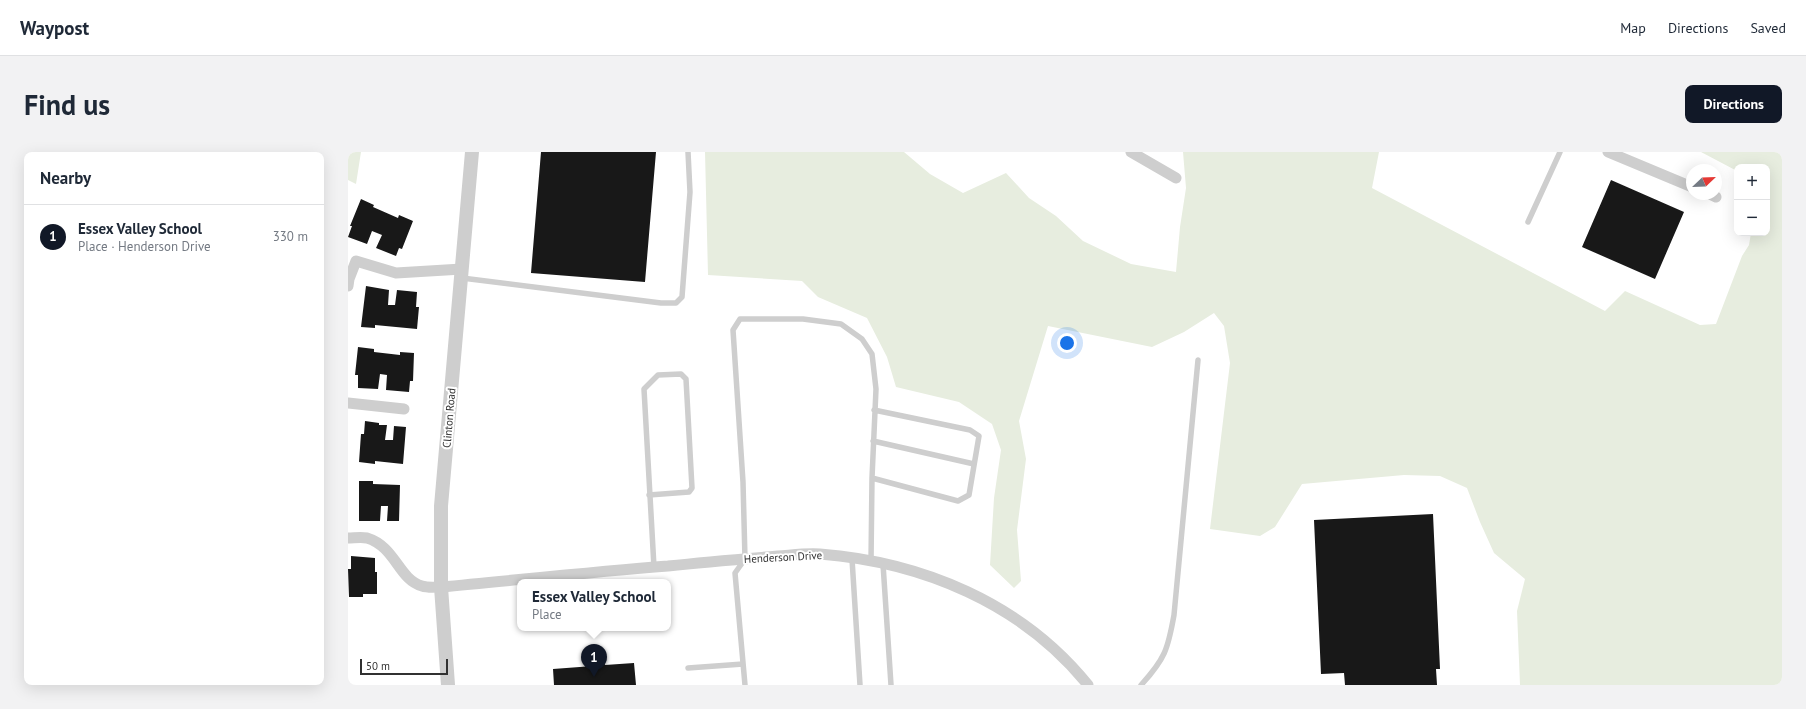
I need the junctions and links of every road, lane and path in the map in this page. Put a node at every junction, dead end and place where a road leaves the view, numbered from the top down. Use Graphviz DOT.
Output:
graph roads {
  1 [pos="472,152"];
  2 [pos="688,152"];
  3 [pos="1131,152"];
  4 [pos="1560,152"];
  5 [pos="1608,152"];
  6 [pos="1176,178"];
  7 [pos="1686,184"];
  8 [pos="1528,222"];
  9 [pos="352,259"];
  10 [pos="462,273"];
  11 [pos="348,286"];
  12 [pos="1198,360"];
  13 [pos="348,403"];
  14 [pos="404,409"];
  15 [pos="874,410"];
  16 [pos="873,441"];
  17 [pos="974,464"];
  18 [pos="872,478"];
  19 [pos="649,495"];
  20 [pos="348,538"];
  21 [pos="745,559"];
  22 [pos="852,559"];
  23 [pos="871,562"];
  24 [pos="883,564"];
  25 [pos="654,567"];
  26 [pos="526,579"];
  27 [pos="517,580"];
  28 [pos="441,587"];
  29 [pos="743,664"];
  30 [pos="688,668"];
  31 [pos="448,685"];
  32 [pos="745,685"];
  33 [pos="860,685"];
  34 [pos="891,685"];
  35 [pos="1088,685"];
  36 [pos="1141,685"];
  1 -- 10 [label="street, Clinton Road"];
  2 -- 10 [label="lane"];
  3 -- 6 [label="street"];
  4 -- 8 [label="lane"];
  5 -- 7 [label="street"];
  9 -- 10 [label="street"];
  9 -- 11 [label="street"];
  10 -- 28 [label="street, Clinton Road"];
  12 -- 36 [label="lane"];
  13 -- 14 [label="street"];
  15 -- 16 [label="lane"];
  15 -- 17 [label="lane"];
  15 -- 21 [label="lane"];
  16 -- 17 [label="lane"];
  16 -- 18 [label="lane"];
  17 -- 18 [label="lane"];
  18 -- 23 [label="lane"];
  19 -- 19 [label="lane"];
  19 -- 25 [label="lane"];
  20 -- 28 [label="street, Henderson Drive"];
  21 -- 22 [label="street, Henderson Drive"];
  21 -- 25 [label="street, Henderson Drive"];
  21 -- 29 [label="lane"];
  22 -- 23 [label="street, Henderson Drive"];
  22 -- 33 [label="lane"];
  23 -- 24 [label="street, Henderson Drive"];
  24 -- 34 [label="lane"];
  24 -- 35 [label="street, Henderson Drive"];
  25 -- 26 [label="street, Henderson Drive"];
  27 -- 28 [label="street, Henderson Drive"];
  28 -- 31 [label="street, Clinton Road"];
  29 -- 30 [label="lane"];
  29 -- 32 [label="lane"];
}
